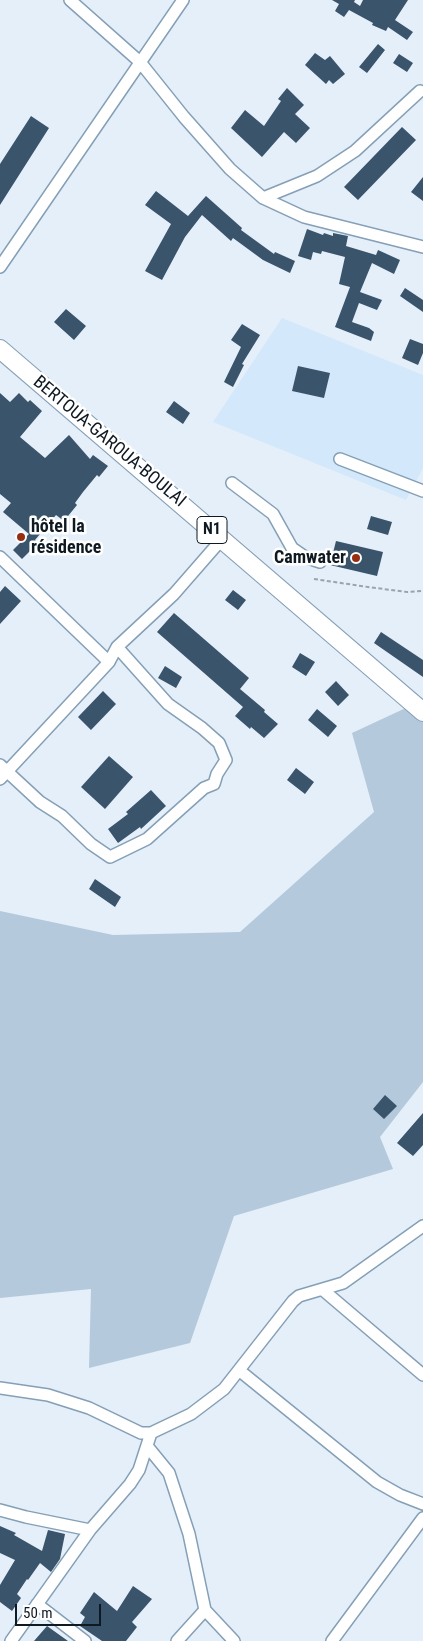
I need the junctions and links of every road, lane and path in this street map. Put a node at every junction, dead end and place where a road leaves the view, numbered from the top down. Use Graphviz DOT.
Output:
graph roads {
  1 [pos="70,0"];
  2 [pos="183,0"];
  3 [pos="140,62"];
  4 [pos="420,91"];
  5 [pos="263,198"];
  6 [pos="423,247"];
  7 [pos="0,267"];
  8 [pos="0,349"];
  9 [pos="340,459"];
  10 [pos="232,483"];
  11 [pos="423,491"];
  12 [pos="222,538"];
  13 [pos="1,560"];
  14 [pos="320,562"];
  15 [pos="314,579"];
  16 [pos="423,591"];
  17 [pos="117,647"];
  18 [pos="109,662"];
  19 [pos="423,712"];
  20 [pos="2,772"];
  21 [pos="423,1226"];
  22 [pos="323,1290"];
  23 [pos="240,1371"];
  24 [pos="423,1375"];
  25 [pos="0,1388"];
  26 [pos="151,1433"];
  27 [pos="147,1446"];
  28 [pos="423,1504"];
  29 [pos="0,1510"];
  30 [pos="423,1518"];
  31 [pos="90,1530"];
  32 [pos="37,1604"];
  33 [pos="205,1610"];
  34 [pos="10,1641"];
  35 [pos="85,1641"];
  36 [pos="177,1641"];
  37 [pos="234,1641"];
  38 [pos="332,1641"];
  1 -- 3 [label="street"];
  2 -- 3 [label="street"];
  3 -- 5 [label="street"];
  3 -- 7 [label="street"];
  4 -- 5 [label="street"];
  5 -- 6 [label="street"];
  8 -- 12 [label="highway, BERTOUA-GAROUA-BOULAI / N1"];
  9 -- 11 [label="street"];
  10 -- 14 [label="street"];
  12 -- 17 [label="street"];
  12 -- 19 [label="highway, BERTOUA-GAROUA-BOULAI / N1"];
  13 -- 18 [label="street"];
  15 -- 16 [label="path"];
  17 -- 18 [label="street"];
  17 -- 20 [label="street"];
  18 -- 20 [label="street"];
  21 -- 22 [label="street"];
  22 -- 23 [label="street"];
  22 -- 24 [label="street"];
  23 -- 26 [label="street"];
  23 -- 28 [label="street"];
  25 -- 26 [label="street"];
  26 -- 27 [label="street"];
  27 -- 31 [label="street"];
  27 -- 33 [label="street"];
  29 -- 31 [label="street"];
  30 -- 38 [label="street"];
  31 -- 32 [label="street"];
  32 -- 34 [label="street"];
  32 -- 35 [label="street"];
  33 -- 36 [label="street"];
  33 -- 37 [label="street"];
}
